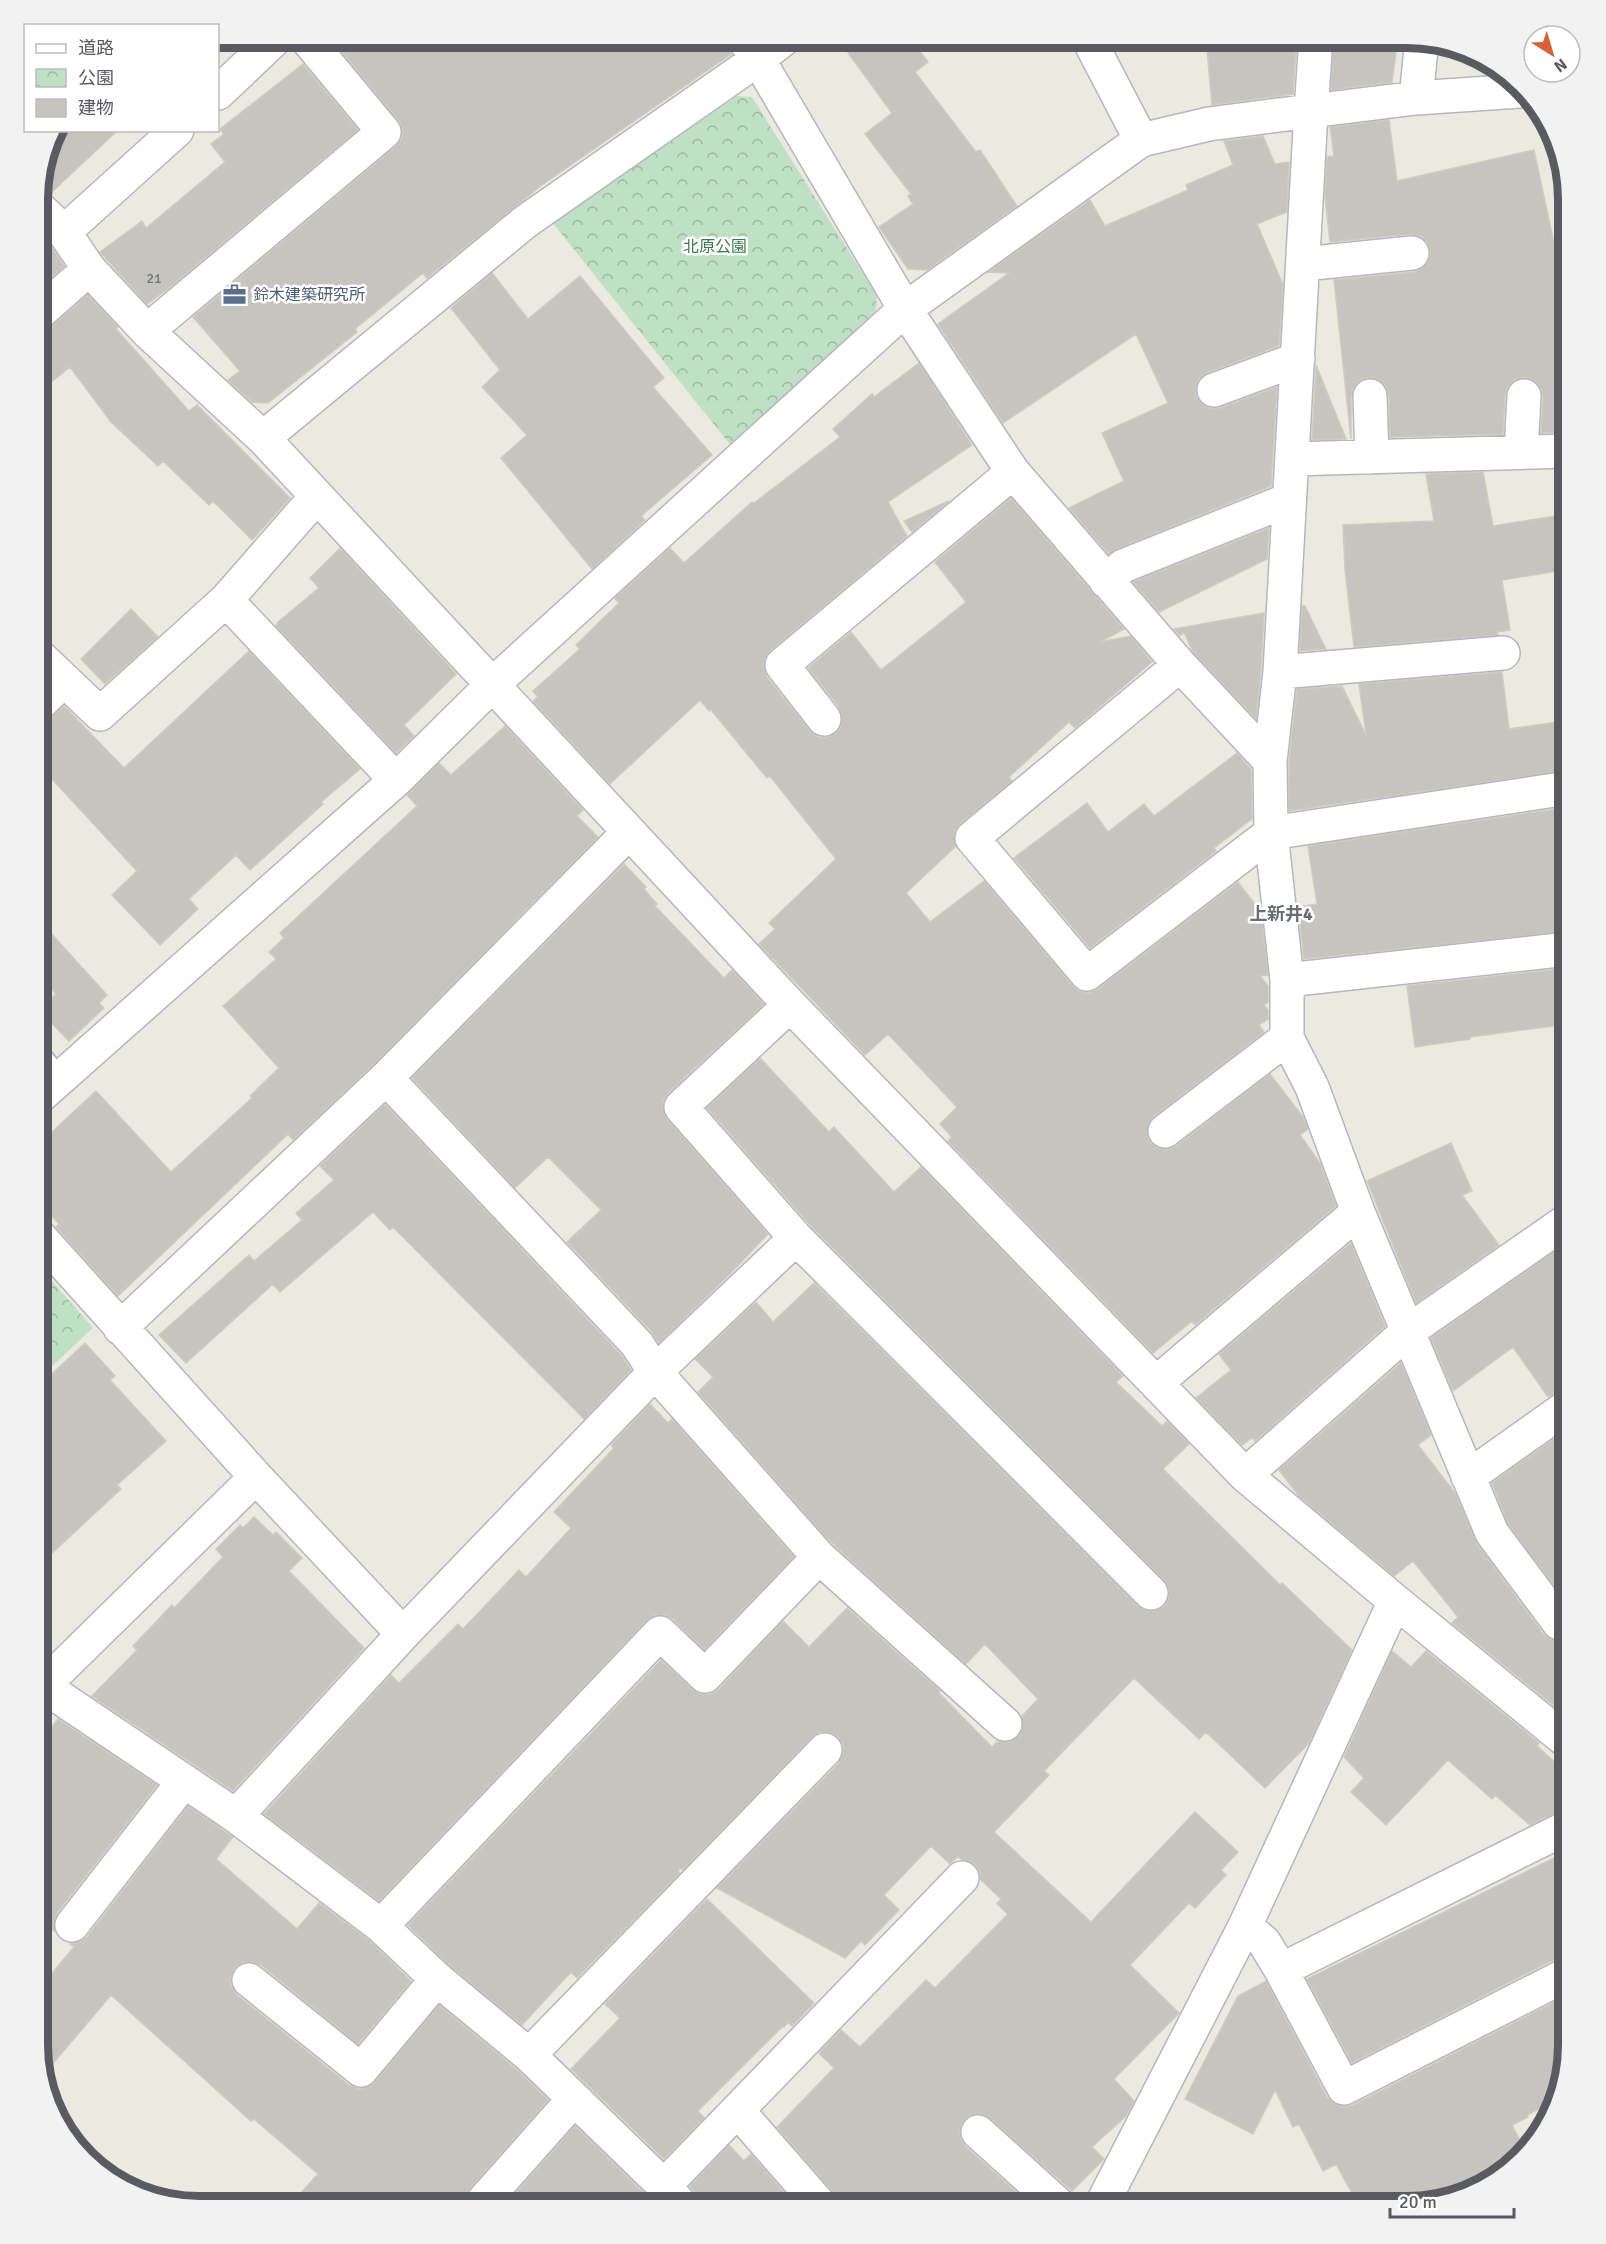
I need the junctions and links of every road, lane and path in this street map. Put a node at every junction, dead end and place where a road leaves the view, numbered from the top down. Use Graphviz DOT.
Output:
graph roads {
  1 [pos="265,48"];
  2 [pos="314,48"];
  3 [pos="751,48"];
  4 [pos="1093,48"];
  5 [pos="1316,48"];
  6 [pos="1421,49"];
  7 [pos="1513,91"];
  8 [pos="219,92"];
  9 [pos="1416,98"];
  10 [pos="1311,111"];
  11 [pos="175,132"];
  12 [pos="1141,140"];
  13 [pos="48,217"];
  14 [pos="64,232"];
  15 [pos="1412,253"];
  16 [pos="1303,264"];
  17 [pos="89,269"];
  18 [pos="48,305"];
  19 [pos="905,309"];
  20 [pos="147,331"];
  21 [pos="1298,359"];
  22 [pos="1214,390"];
  23 [pos="1370,396"];
  24 [pos="1524,396"];
  25 [pos="263,438"];
  26 [pos="1558,451"];
  27 [pos="1521,452"];
  28 [pos="1372,457"];
  29 [pos="1292,459"];
  30 [pos="1013,472"];
  31 [pos="317,496"];
  32 [pos="1288,500"];
  33 [pos="1106,580"];
  34 [pos="226,600"];
  35 [pos="1503,653"];
  36 [pos="1180,664"];
  37 [pos="48,665"];
  38 [pos="1280,672"];
  39 [pos="63,681"];
  40 [pos="492,686"];
  41 [pos="48,695"];
  42 [pos="824,719"];
  43 [pos="1270,761"];
  44 [pos="396,780"];
  45 [pos="1558,790"];
  46 [pos="629,832"];
  47 [pos="1271,833"];
  48 [pos="1558,950"];
  49 [pos="1287,980"];
  50 [pos="789,1005"];
  51 [pos="1287,1038"];
  52 [pos="386,1078"];
  53 [pos="49,1088"];
  54 [pos="1166,1131"];
  55 [pos="1358,1212"];
  56 [pos="1558,1228"];
  57 [pos="796,1238"];
  58 [pos="48,1246"];
  59 [pos="120,1328"];
  60 [pos="1407,1332"];
  61 [pos="655,1372"];
  62 [pos="1156,1383"];
  63 [pos="1558,1414"];
  64 [pos="1245,1475"];
  65 [pos="255,1477"];
  66 [pos="1468,1477"];
  67 [pos="819,1557"];
  68 [pos="1151,1593"];
  69 [pos="1395,1601"];
  70 [pos="1558,1622"];
  71 [pos="403,1634"];
  72 [pos="48,1681"];
  73 [pos="48,1694"];
  74 [pos="1005,1724"];
  75 [pos="1558,1733"];
  76 [pos="825,1750"];
  77 [pos="184,1782"];
  78 [pos="236,1816"];
  79 [pos="1558,1832"];
  80 [pos="962,1878"];
  81 [pos="72,1925"];
  82 [pos="381,1926"];
  83 [pos="1245,1926"];
  84 [pos="1281,1970"];
  85 [pos="437,1979"];
  86 [pos="249,1980"];
  87 [pos="1558,1980"];
  88 [pos="529,2055"];
  89 [pos="574,2098"];
  90 [pos="738,2111"];
  91 [pos="978,2132"];
  92 [pos="488,2196"];
  93 [pos="673,2196"];
  94 [pos="812,2196"];
  95 [pos="1049,2196"];
  96 [pos="1106,2196"];
  1 -- 8 [label="street"];
  2 -- 20 [label="street"];
  3 -- 19 [label="street"];
  3 -- 25 [label="street"];
  4 -- 12 [label="street"];
  5 -- 10 [label="street"];
  6 -- 9 [label="street"];
  7 -- 9 [label="street"];
  9 -- 10 [label="street"];
  10 -- 12 [label="street"];
  10 -- 16 [label="street"];
  11 -- 14 [label="street"];
  12 -- 19 [label="street"];
  13 -- 14 [label="street"];
  14 -- 17 [label="street"];
  15 -- 16 [label="street"];
  16 -- 21 [label="street"];
  17 -- 18 [label="street"];
  17 -- 20 [label="street"];
  19 -- 30 [label="street"];
  19 -- 40 [label="street"];
  20 -- 25 [label="street"];
  21 -- 22 [label="street"];
  21 -- 29 [label="street"];
  23 -- 28 [label="street"];
  24 -- 27 [label="street"];
  25 -- 31 [label="street"];
  26 -- 27 [label="street"];
  27 -- 28 [label="street"];
  28 -- 29 [label="street"];
  29 -- 32 [label="street"];
  30 -- 33 [label="street"];
  30 -- 42 [label="street"];
  31 -- 34 [label="street"];
  31 -- 40 [label="street"];
  32 -- 33 [label="street"];
  32 -- 38 [label="street"];
  33 -- 36 [label="street"];
  34 -- 39 [label="street"];
  34 -- 44 [label="street"];
  35 -- 38 [label="street"];
  36 -- 43 [label="street"];
  36 -- 47 [label="street"];
  37 -- 39 [label="street"];
  38 -- 43 [label="street"];
  39 -- 41 [label="street"];
  40 -- 44 [label="street"];
  40 -- 46 [label="street"];
  43 -- 47 [label="street"];
  44 -- 53 [label="street"];
  45 -- 47 [label="street"];
  46 -- 50 [label="street"];
  46 -- 52 [label="street"];
  47 -- 49 [label="street"];
  48 -- 49 [label="street"];
  49 -- 51 [label="street"];
  50 -- 57 [label="street"];
  50 -- 62 [label="street"];
  51 -- 54 [label="street"];
  51 -- 55 [label="street"];
  52 -- 59 [label="street"];
  52 -- 61 [label="street"];
  55 -- 60 [label="street"];
  55 -- 62 [label="street"];
  56 -- 60 [label="street"];
  57 -- 61 [label="street"];
  57 -- 68 [label="street"];
  58 -- 59 [label="street"];
  59 -- 65 [label="street"];
  60 -- 64 [label="street"];
  60 -- 66 [label="street"];
  61 -- 67 [label="street"];
  61 -- 71 [label="street"];
  62 -- 64 [label="street"];
  63 -- 66 [label="street"];
  64 -- 69 [label="street"];
  65 -- 71 [label="street"];
  65 -- 72 [label="street"];
  66 -- 70 [label="street"];
  67 -- 74 [label="street"];
  67 -- 82 [label="street"];
  69 -- 75 [label="street"];
  69 -- 83 [label="street"];
  71 -- 78 [label="street"];
  73 -- 77 [label="street"];
  76 -- 88 [label="street"];
  77 -- 78 [label="street"];
  77 -- 81 [label="street"];
  78 -- 82 [label="street"];
  79 -- 84 [label="street"];
  80 -- 90 [label="street"];
  82 -- 85 [label="street"];
  83 -- 84 [label="street"];
  83 -- 96 [label="street"];
  84 -- 87 [label="street"];
  85 -- 86 [label="street"];
  85 -- 88 [label="street"];
  88 -- 89 [label="street"];
  89 -- 92 [label="street"];
  89 -- 93 [label="street"];
  90 -- 93 [label="street"];
  90 -- 94 [label="street"];
  91 -- 95 [label="street"];
}
